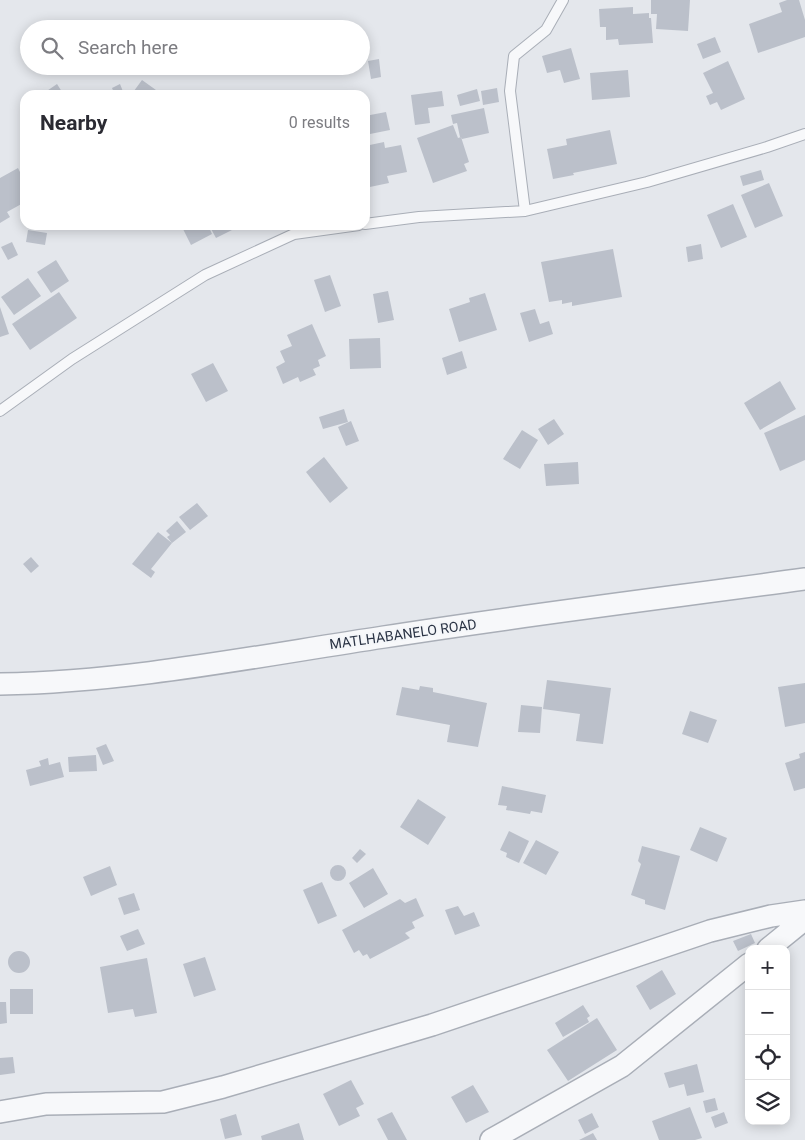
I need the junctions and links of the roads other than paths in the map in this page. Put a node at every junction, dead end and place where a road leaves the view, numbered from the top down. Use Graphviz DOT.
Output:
graph roads {
  1 [pos="563,0"];
  2 [pos="805,134"];
  3 [pos="526,211"];
  4 [pos="370,223"];
  5 [pos="323,230"];
  6 [pos="0,411"];
  7 [pos="805,579"];
  8 [pos="0,684"];
  9 [pos="805,911"];
  10 [pos="805,918"];
  11 [pos="773,945"];
  12 [pos="745,967"];
  13 [pos="0,1112"];
  14 [pos="491,1140"];
  1 -- 3 [label="lane"];
  2 -- 3 [label="lane"];
  3 -- 4 [label="lane"];
  5 -- 6 [label="lane"];
  7 -- 8 [label="street, MATLHABANELO ROAD"];
  9 -- 13 [label="street"];
  10 -- 11 [label="street"];
  12 -- 14 [label="street"];
}
